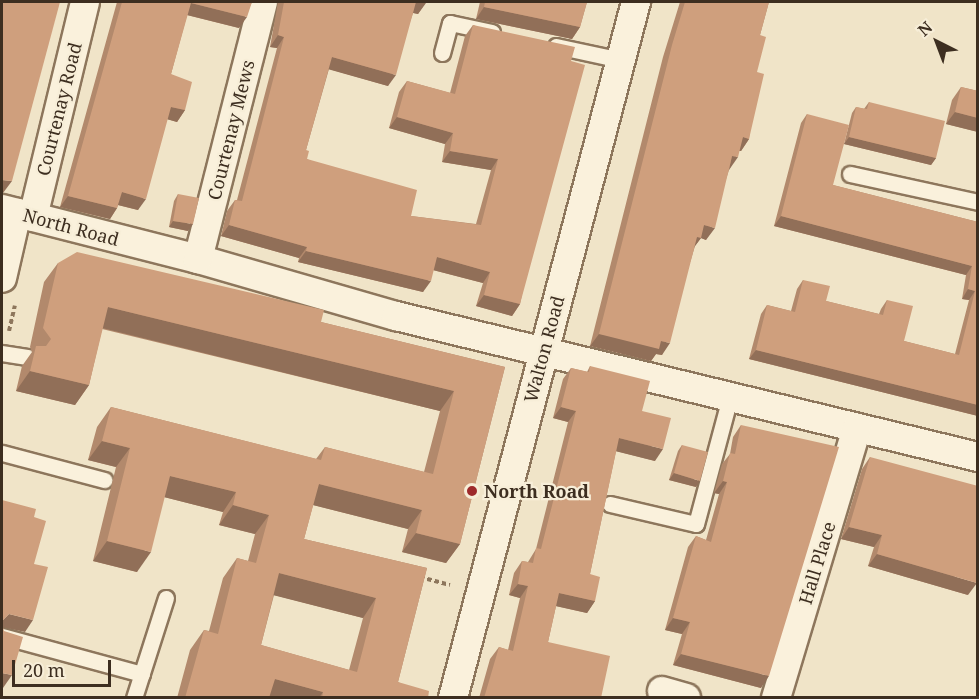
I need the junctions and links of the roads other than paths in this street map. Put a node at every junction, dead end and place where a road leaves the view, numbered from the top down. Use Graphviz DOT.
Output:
graph roads {
  1 [pos="85,2"];
  2 [pos="263,2"];
  3 [pos="636,2"];
  4 [pos="509,35"];
  5 [pos="544,43"];
  6 [pos="442,53"];
  7 [pos="621,60"];
  8 [pos="850,174"];
  9 [pos="978,202"];
  10 [pos="17,213"];
  11 [pos="198,260"];
  12 [pos="2,278"];
  13 [pos="543,352"];
  14 [pos="2,353"];
  15 [pos="28,357"];
  16 [pos="730,397"];
  17 [pos="857,428"];
  18 [pos="2,453"];
  19 [pos="978,457"];
  20 [pos="104,480"];
  21 [pos="610,504"];
  22 [pos="166,598"];
  23 [pos="2,636"];
  24 [pos="142,674"];
  25 [pos="134,698"];
  26 [pos="453,698"];
  27 [pos="776,698"];
  1 -- 10 [label="street, Courtenay Road"];
  2 -- 11 [label="street, Courtenay Mews"];
  3 -- 7 [label="street, Walton Road"];
  4 -- 6 [label="lane"];
  5 -- 7 [label="lane"];
  7 -- 13 [label="street, Walton Road"];
  8 -- 9 [label="lane"];
  10 -- 11 [label="street, North Road"];
  10 -- 12 [label="street, Courtenay Road"];
  11 -- 13 [label="street, North Road"];
  13 -- 16 [label="street, North Road"];
  13 -- 26 [label="street, Walton Road"];
  14 -- 15 [label="lane"];
  16 -- 17 [label="street, North Road"];
  16 -- 21 [label="lane"];
  17 -- 19 [label="street, North Road"];
  17 -- 27 [label="street, Hall Place"];
  18 -- 20 [label="lane"];
  22 -- 24 [label="lane"];
  23 -- 24 [label="lane"];
  24 -- 25 [label="lane"];
}
